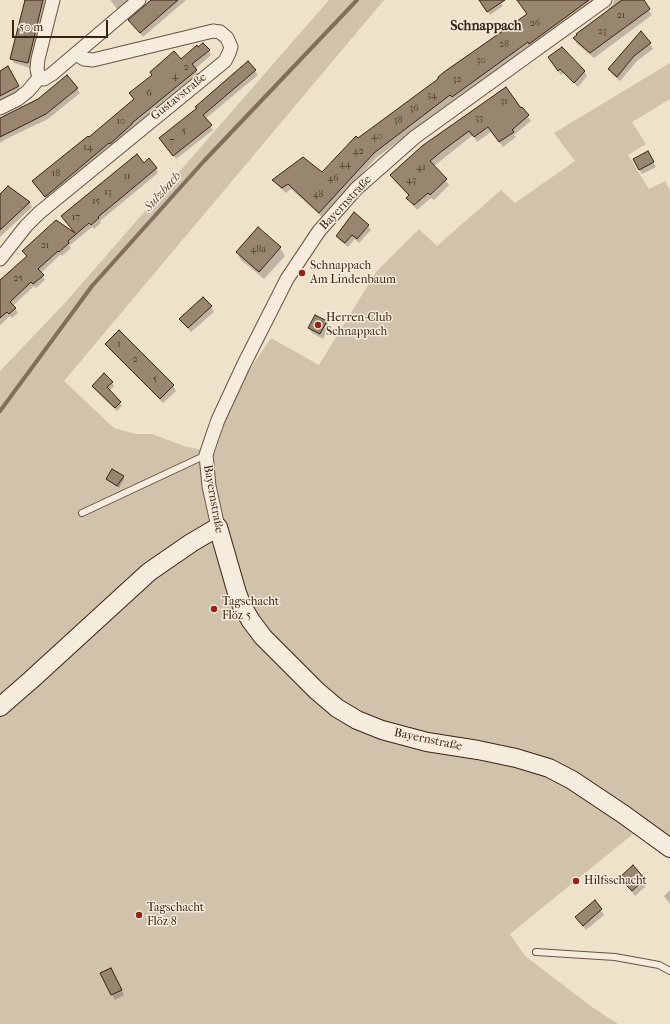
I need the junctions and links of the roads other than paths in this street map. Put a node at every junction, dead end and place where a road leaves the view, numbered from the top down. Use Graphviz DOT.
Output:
graph roads {
  1 [pos="53,0"];
  2 [pos="139,0"];
  3 [pos="605,0"];
  4 [pos="76,54"];
  5 [pos="39,78"];
  6 [pos="0,108"];
  7 [pos="0,259"];
  8 [pos="206,455"];
  9 [pos="82,513"];
  10 [pos="218,527"];
  11 [pos="0,707"];
  12 [pos="670,848"];
  13 [pos="536,952"];
  14 [pos="670,971"];
  1 -- 5 [label="street"];
  2 -- 4 [label="street"];
  3 -- 8 [label="street, Bayernstraße"];
  4 -- 5 [label="street"];
  4 -- 7 [label="street, Gustavstraße"];
  5 -- 6 [label="street"];
  8 -- 9 [label="lane"];
  8 -- 10 [label="street, Bayernstraße"];
  10 -- 11 [label="street"];
  10 -- 12 [label="street, Bayernstraße"];
  13 -- 14 [label="lane"];
}
